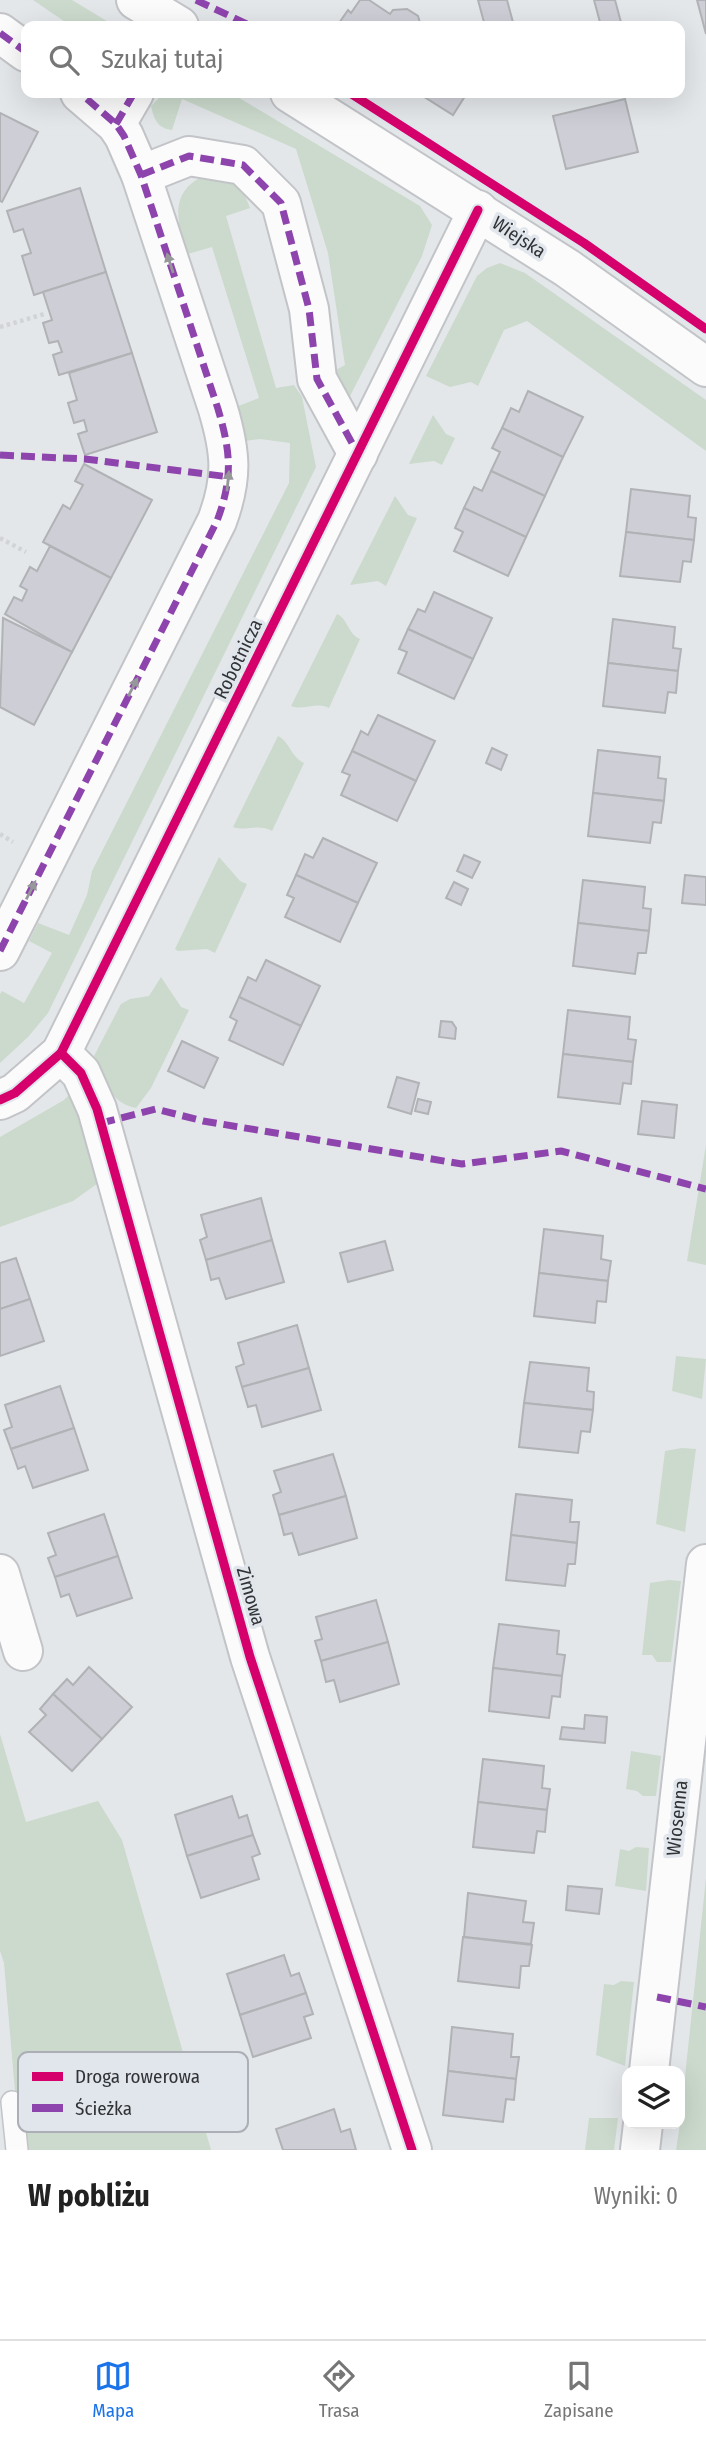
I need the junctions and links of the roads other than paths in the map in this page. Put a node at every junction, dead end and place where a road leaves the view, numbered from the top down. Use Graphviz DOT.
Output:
graph roads {
  1 [pos="136,0"];
  2 [pos="169,21"];
  3 [pos="0,33"];
  4 [pos="21,48"];
  5 [pos="95,98"];
  6 [pos="298,98"];
  7 [pos="125,108"];
  8 [pos="141,175"];
  9 [pos="478,210"];
  10 [pos="706,367"];
  11 [pos="358,454"];
  12 [pos="0,951"];
  13 [pos="61,1053"];
  14 [pos="0,1100"];
  15 [pos="706,1564"];
  16 [pos="0,1574"];
  17 [pos="23,1651"];
  18 [pos="650,2066"];
  19 [pos="12,2102"];
  20 [pos="642,2129"];
  21 [pos="17,2150"];
  22 [pos="412,2150"];
  23 [pos="640,2150"];
  1 -- 2 [label="street"];
  3 -- 4 [label="street"];
  5 -- 7 [label="street"];
  6 -- 9 [label="street, Wiejska"];
  7 -- 8 [label="street"];
  8 -- 11 [label="street"];
  12 -- 8 [label="street, one-way"];
  9 -- 10 [label="street, Wiejska"];
  9 -- 11 [label="street, Robotnicza"];
  11 -- 13 [label="street, Robotnicza"];
  13 -- 14 [label="street, Robotnicza"];
  13 -- 22 [label="street, Zimowa"];
  15 -- 18 [label="street, Wiosenna"];
  16 -- 17 [label="street"];
  19 -- 21 [label="lane"];
  20 -- 23 [label="street"];
}
